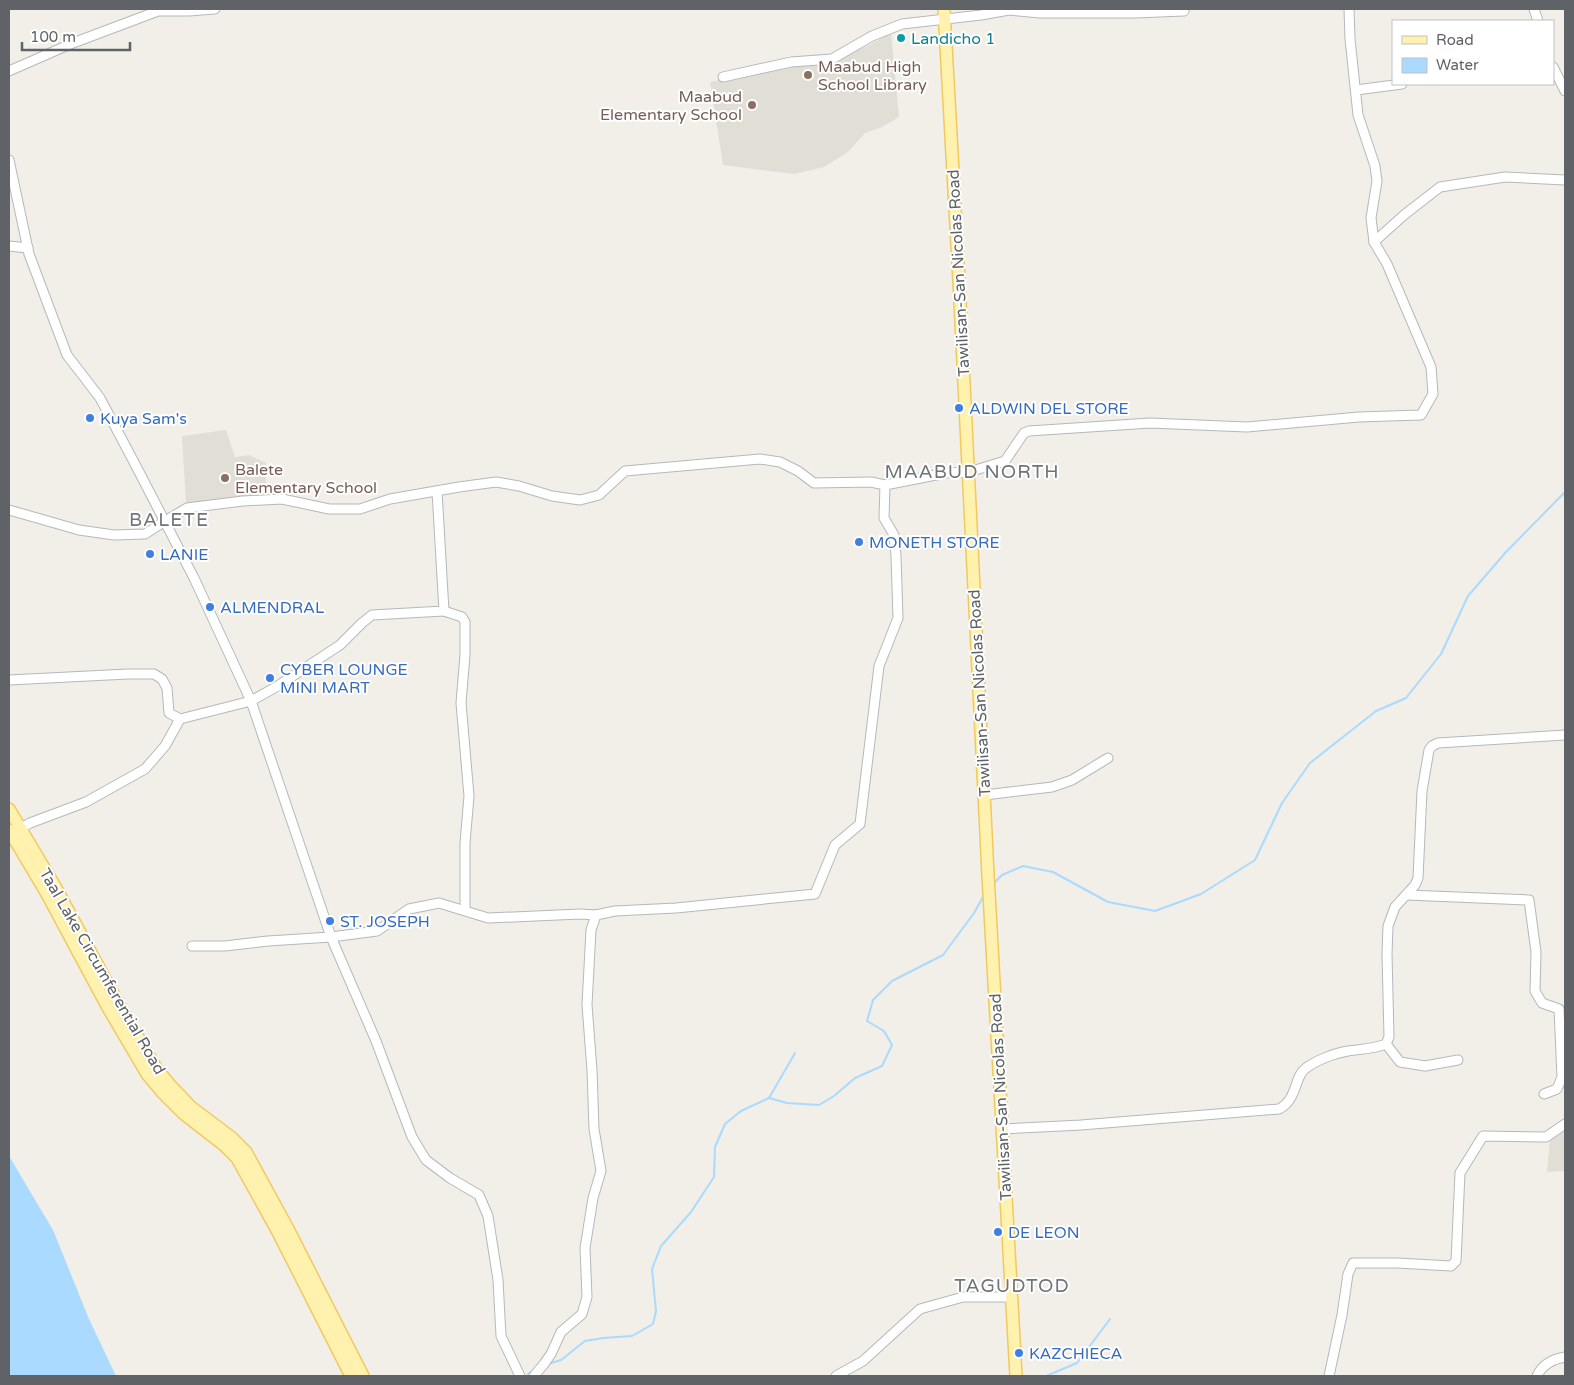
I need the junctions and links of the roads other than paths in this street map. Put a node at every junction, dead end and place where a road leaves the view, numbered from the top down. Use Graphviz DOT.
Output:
graph roads {
  1 [pos="215,9"];
  2 [pos="1184,9"];
  3 [pos="1349,9"];
  4 [pos="944,13"];
  5 [pos="1554,69"];
  6 [pos="9,71"];
  7 [pos="723,77"];
  8 [pos="1394,85"];
  9 [pos="1356,90"];
  10 [pos="1565,91"];
  11 [pos="9,160"];
  12 [pos="1565,180"];
  13 [pos="1374,242"];
  14 [pos="9,246"];
  15 [pos="28,248"];
  16 [pos="969,472"];
  17 [pos="885,485"];
  18 [pos="437,490"];
  19 [pos="9,510"];
  20 [pos="165,521"];
  21 [pos="444,611"];
  22 [pos="9,680"];
  23 [pos="251,701"];
  24 [pos="180,719"];
  25 [pos="1565,735"];
  26 [pos="1108,758"];
  27 [pos="985,795"];
  28 [pos="9,809"];
  29 [pos="13,830"];
  30 [pos="1407,895"];
  31 [pos="465,910"];
  32 [pos="596,915"];
  33 [pos="331,937"];
  34 [pos="192,946"];
  35 [pos="1386,1044"];
  36 [pos="1458,1060"];
  37 [pos="1544,1094"];
  38 [pos="1565,1124"];
  39 [pos="1002,1129"];
  40 [pos="1011,1297"];
  41 [pos="1565,1357"];
  42 [pos="351,1376"];
  43 [pos="363,1376"];
  44 [pos="520,1376"];
  45 [pos="534,1376"];
  46 [pos="836,1376"];
  47 [pos="1016,1376"];
  48 [pos="1329,1376"];
  49 [pos="1536,1376"];
  1 -- 6 [label="street"];
  2 -- 4 [label="street"];
  3 -- 9 [label="street"];
  4 -- 7 [label="street"];
  4 -- 16 [label="main road, Tawilisan-San Nicolas Road"];
  5 -- 10 [label="street"];
  8 -- 9 [label="street"];
  9 -- 13 [label="street"];
  11 -- 15 [label="street"];
  12 -- 13 [label="street"];
  13 -- 16 [label="street"];
  14 -- 15 [label="street"];
  15 -- 20 [label="street"];
  16 -- 17 [label="street"];
  16 -- 27 [label="main road, Tawilisan-San Nicolas Road"];
  17 -- 18 [label="street"];
  17 -- 32 [label="street"];
  18 -- 20 [label="street"];
  18 -- 21 [label="street"];
  19 -- 20 [label="street"];
  20 -- 23 [label="street"];
  21 -- 23 [label="street"];
  21 -- 31 [label="street"];
  22 -- 24 [label="street"];
  23 -- 24 [label="street"];
  23 -- 33 [label="street"];
  24 -- 29 [label="street"];
  25 -- 30 [label="street"];
  26 -- 27 [label="street"];
  27 -- 39 [label="main road, Tawilisan-San Nicolas Road"];
  28 -- 29 [label="main road, Taal Lake Circumferential Road"];
  29 -- 42 [label="main road, Taal Lake Circumferential Road"];
  29 -- 43 [label="main road, Taal Lake Circumferential Road"];
  30 -- 35 [label="street"];
  30 -- 37 [label="street"];
  31 -- 32 [label="street"];
  31 -- 33 [label="street"];
  32 -- 45 [label="street"];
  33 -- 34 [label="street"];
  33 -- 44 [label="street"];
  35 -- 36 [label="street"];
  35 -- 39 [label="street"];
  38 -- 48 [label="street"];
  39 -- 40 [label="main road, Tawilisan-San Nicolas Road"];
  40 -- 46 [label="street"];
  40 -- 47 [label="main road, Tawilisan-San Nicolas Road"];
  41 -- 49 [label="street"];
}
